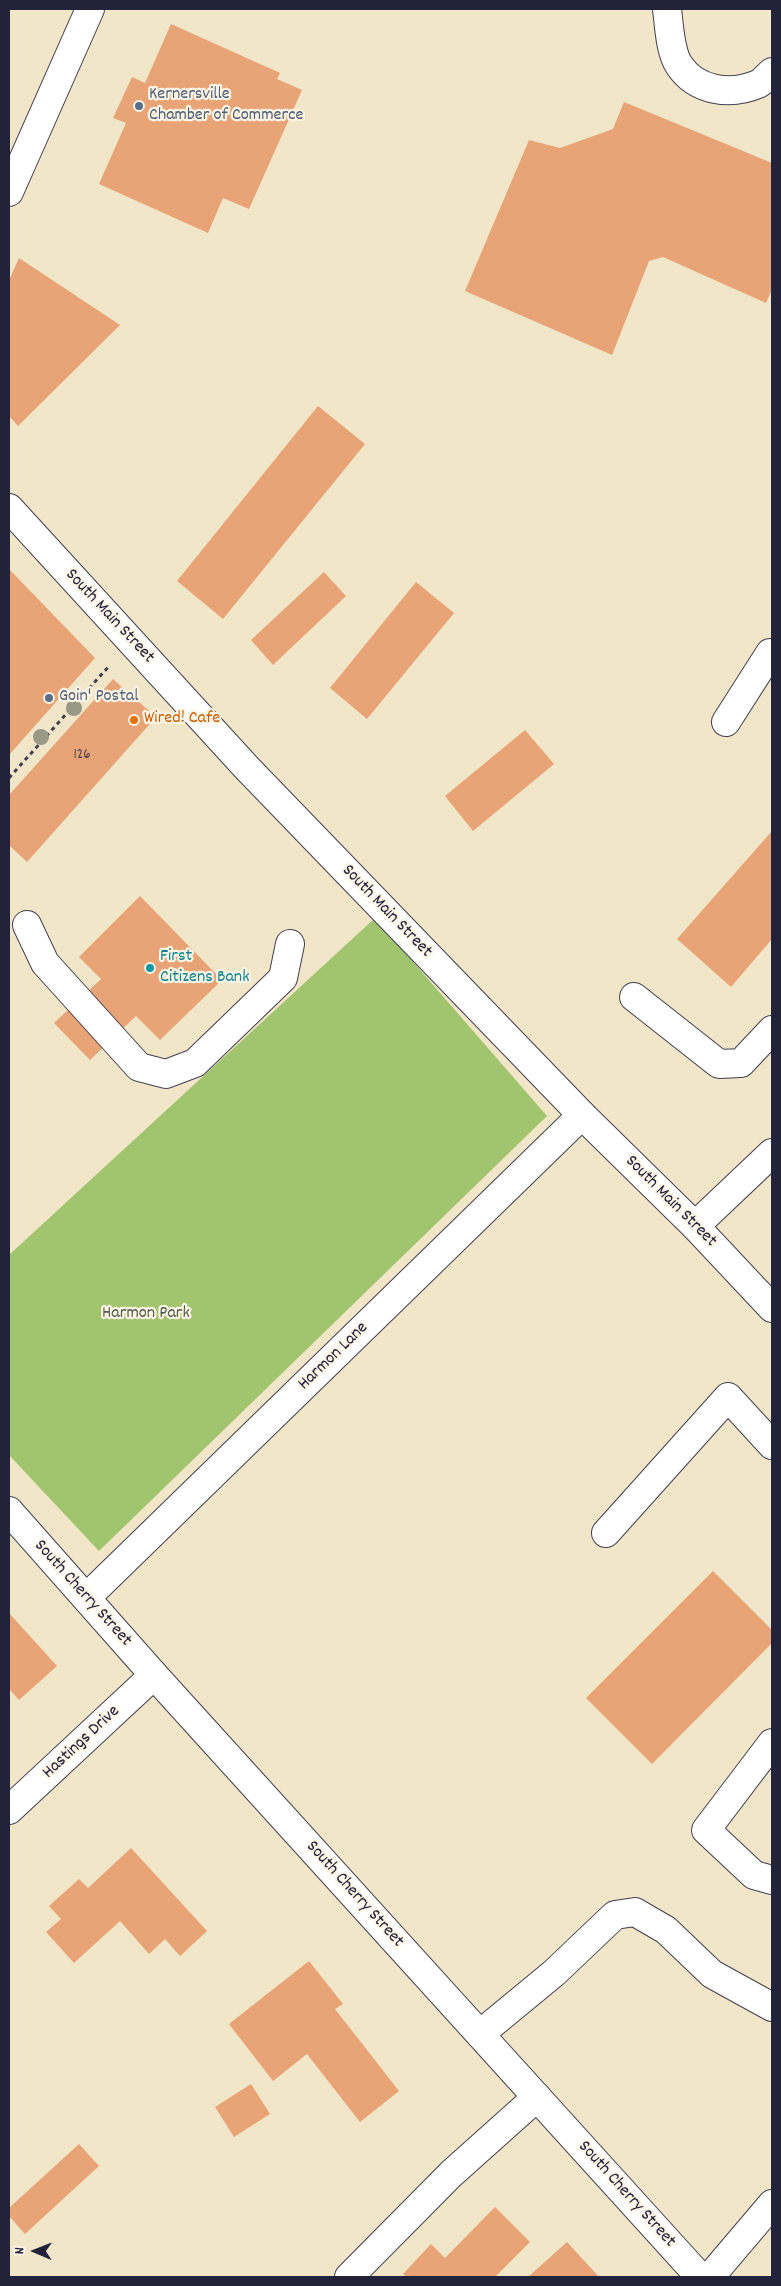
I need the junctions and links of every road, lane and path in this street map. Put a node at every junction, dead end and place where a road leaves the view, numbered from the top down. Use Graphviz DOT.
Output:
graph roads {
  1 [pos="90,9"];
  2 [pos="667,9"];
  3 [pos="772,72"];
  4 [pos="9,192"];
  5 [pos="9,508"];
  6 [pos="131,642"];
  7 [pos="772,654"];
  8 [pos="726,722"];
  9 [pos="9,778"];
  10 [pos="27,925"];
  11 [pos="290,944"];
  12 [pos="634,997"];
  13 [pos="772,1030"];
  14 [pos="582,1116"];
  15 [pos="772,1154"];
  16 [pos="696,1226"];
  17 [pos="772,1308"];
  18 [pos="772,1445"];
  19 [pos="9,1511"];
  20 [pos="606,1533"];
  21 [pos="86,1598"];
  22 [pos="154,1675"];
  23 [pos="772,1743"];
  24 [pos="9,1810"];
  25 [pos="772,1880"];
  26 [pos="772,2007"];
  27 [pos="480,2034"];
  28 [pos="537,2098"];
  29 [pos="772,2204"];
  30 [pos="349,2277"];
  31 [pos="700,2277"];
  32 [pos="710,2277"];
  1 -- 4 [label="main road"];
  2 -- 3 [label="main road"];
  5 -- 6 [label="main road, South Main Street"];
  6 -- 9 [label="path"];
  6 -- 14 [label="main road, South Main Street"];
  7 -- 8 [label="main road"];
  10 -- 11 [label="main road"];
  12 -- 13 [label="main road"];
  14 -- 16 [label="main road, South Main Street"];
  14 -- 21 [label="main road, Harmon Lane"];
  15 -- 16 [label="main road"];
  16 -- 17 [label="main road, South Main Street"];
  18 -- 20 [label="main road"];
  19 -- 21 [label="main road, South Cherry Street"];
  21 -- 22 [label="main road, South Cherry Street"];
  22 -- 24 [label="main road, Hastings Drive"];
  22 -- 27 [label="main road, South Cherry Street"];
  23 -- 25 [label="main road"];
  26 -- 27 [label="main road"];
  27 -- 28 [label="main road, South Cherry Street"];
  28 -- 30 [label="main road"];
  28 -- 31 [label="main road, South Cherry Street"];
  29 -- 32 [label="main road"];
}
